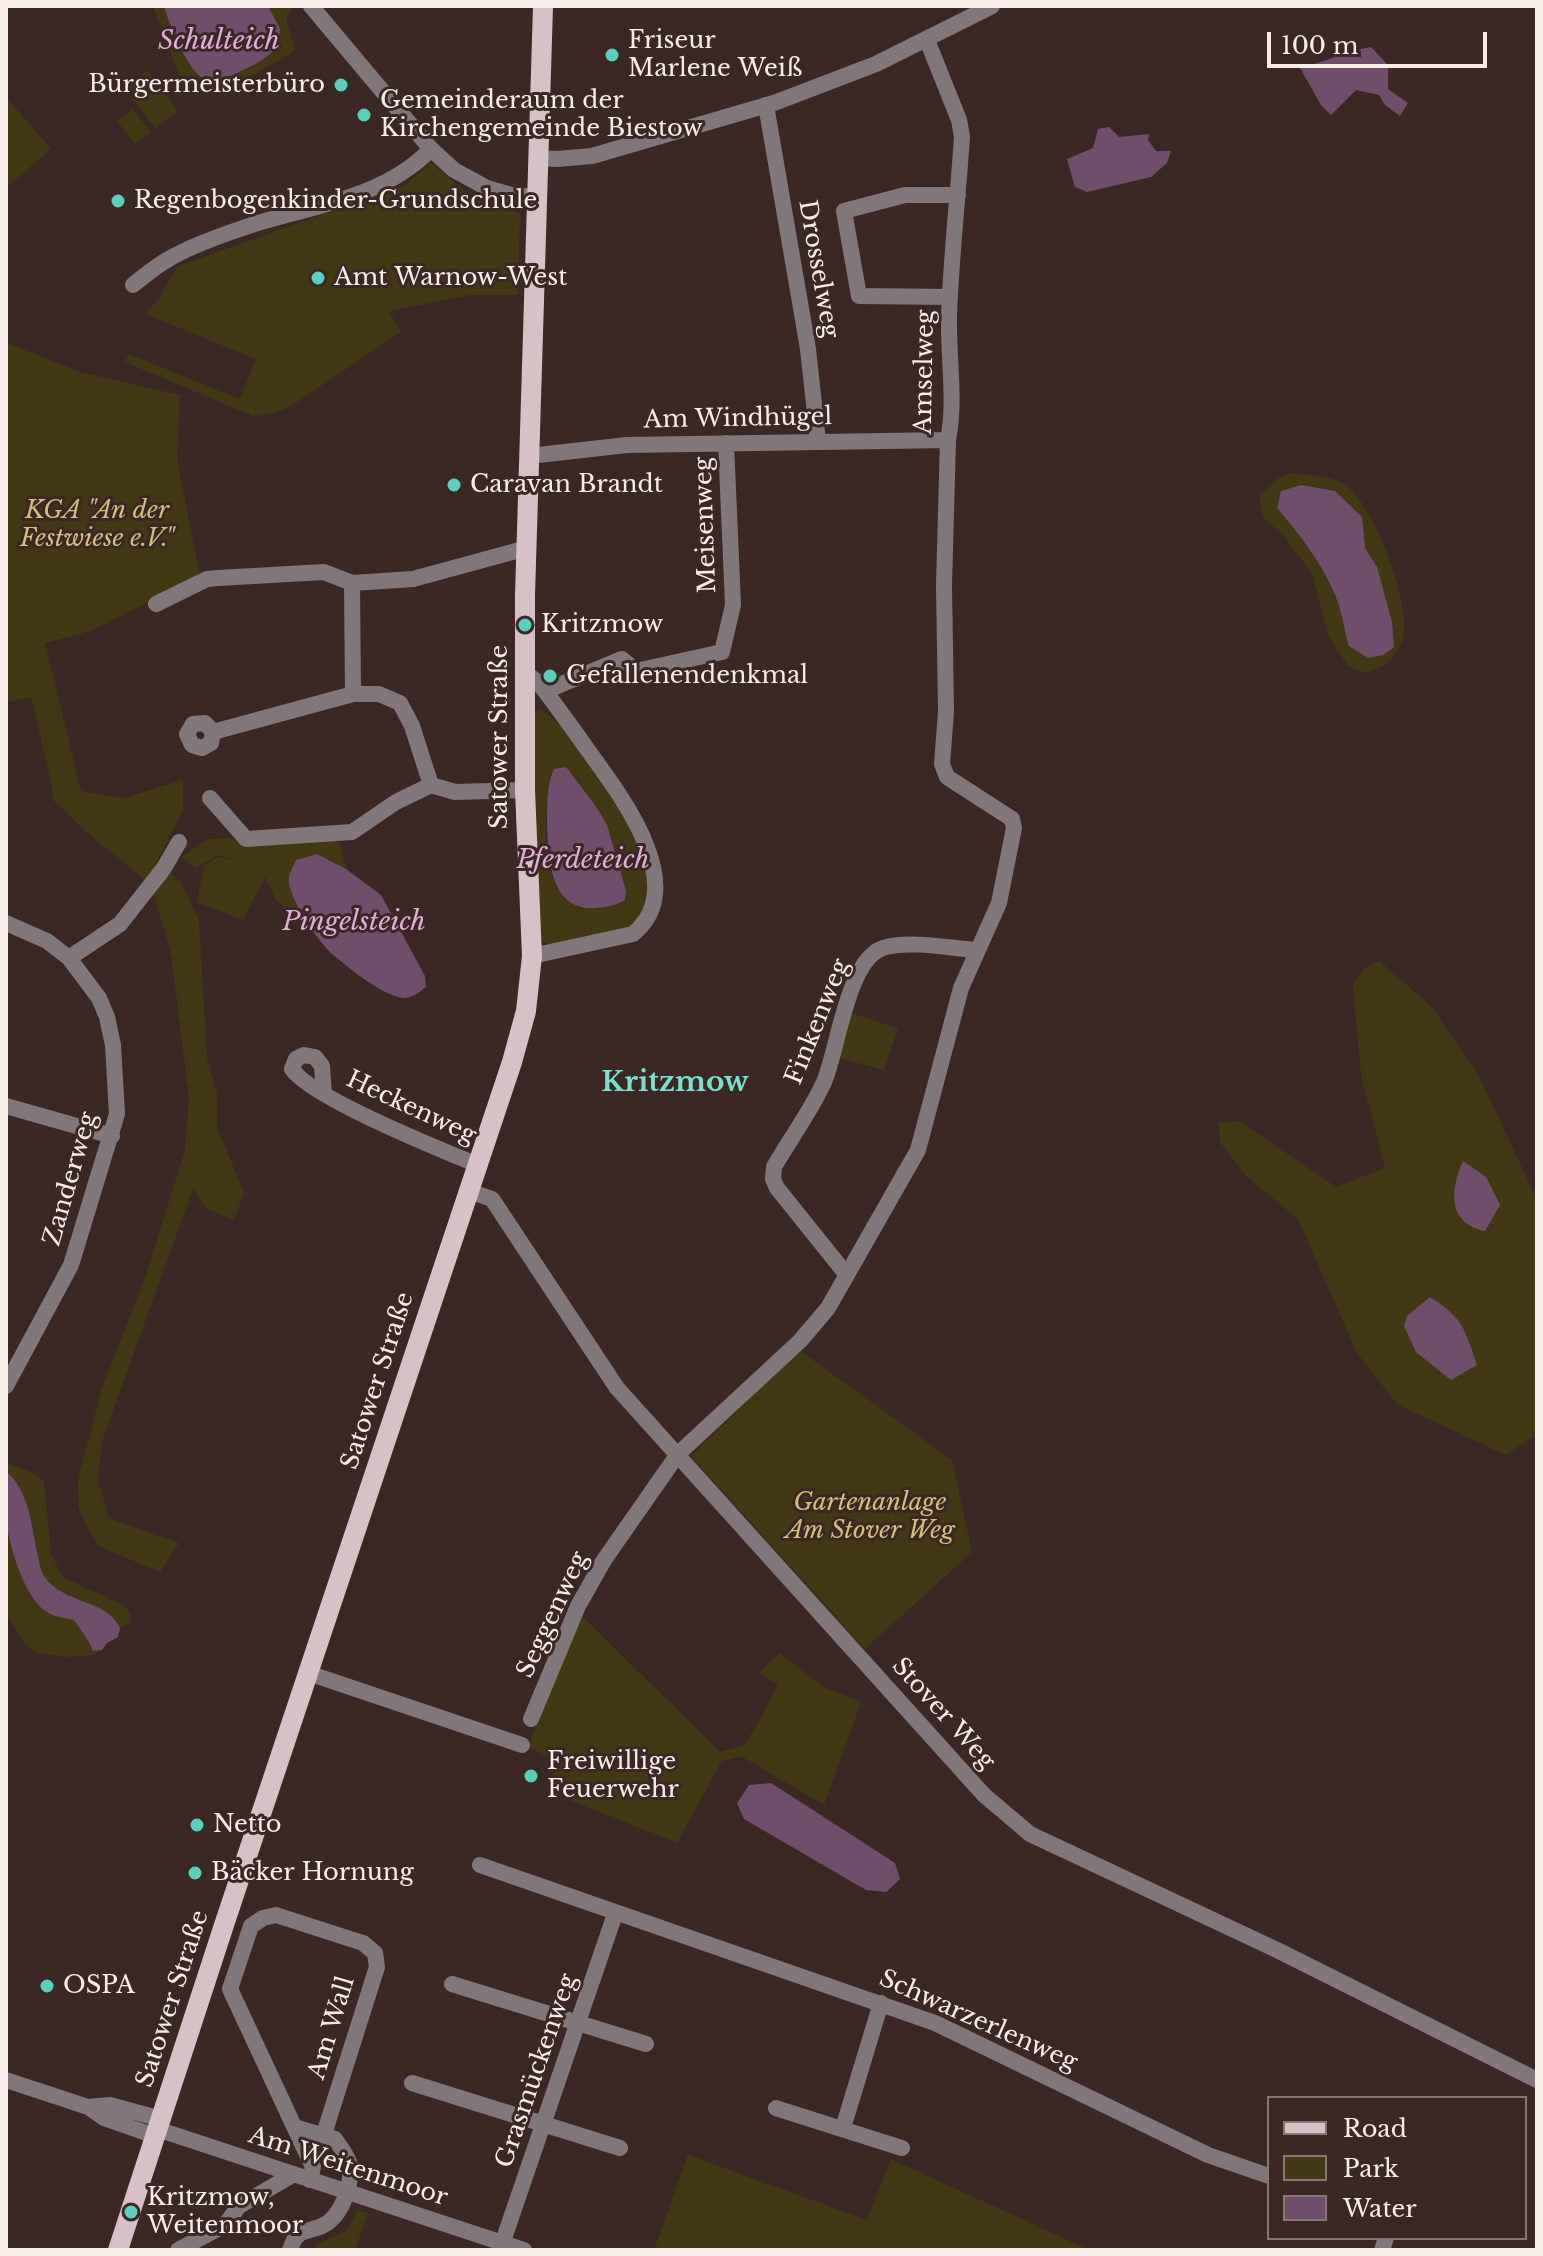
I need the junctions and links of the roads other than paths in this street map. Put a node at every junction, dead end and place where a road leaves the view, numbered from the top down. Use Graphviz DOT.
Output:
graph roads {
  1 [pos="311,6"];
  2 [pos="543,6"];
  3 [pos="992,6"];
  4 [pos="927,40"];
  5 [pos="766,105"];
  6 [pos="431,149"];
  7 [pos="539,158"];
  8 [pos="958,195"];
  9 [pos="538,197"];
  10 [pos="133,285"];
  11 [pos="950,297"];
  12 [pos="948,440"];
  13 [pos="818,441"];
  14 [pos="726,443"];
  15 [pos="529,456"];
  16 [pos="527,548"];
  17 [pos="352,583"];
  18 [pos="156,604"];
  19 [pos="525,673"];
  20 [pos="545,691"];
  21 [pos="353,694"];
  22 [pos="213,732"];
  23 [pos="431,785"];
  24 [pos="525,790"];
  25 [pos="210,798"];
  26 [pos="179,842"];
  27 [pos="6,923"];
  28 [pos="976,950"];
  29 [pos="532,956"];
  30 [pos="69,958"];
  31 [pos="324,1094"];
  32 [pos="6,1106"];
  33 [pos="112,1136"];
  34 [pos="478,1165"];
  35 [pos="469,1191"];
  36 [pos="846,1274"];
  37 [pos="6,1386"];
  38 [pos="678,1454"];
  39 [pos="308,1673"];
  40 [pos="531,1719"];
  41 [pos="522,1745"];
  42 [pos="480,1865"];
  43 [pos="615,1914"];
  44 [pos="452,1984"];
  45 [pos="881,2003"];
  46 [pos="580,2024"];
  47 [pos="646,2044"];
  48 [pos="6,2080"];
  49 [pos="1537,2080"];
  50 [pos="412,2083"];
  51 [pos="776,2108"];
  52 [pos="544,2124"];
  53 [pos="294,2127"];
  54 [pos="158,2128"];
  55 [pos="843,2128"];
  56 [pos="324,2134"];
  57 [pos="620,2148"];
  58 [pos="902,2148"];
  59 [pos="1267,2175"];
  60 [pos="302,2177"];
  61 [pos="346,2191"];
  62 [pos="502,2246"];
  63 [pos="118,2250"];
  64 [pos="178,2250"];
  65 [pos="290,2250"];
  66 [pos="524,2250"];
  1 -- 6 [label="street"];
  2 -- 7 [label="main road, Satower Straße"];
  3 -- 4 [label="street"];
  4 -- 5 [label="street"];
  4 -- 8 [label="street, Amselweg"];
  5 -- 7 [label="street"];
  5 -- 13 [label="street, Drosselweg"];
  6 -- 9 [label="street"];
  6 -- 10 [label="street"];
  7 -- 9 [label="main road, Satower Straße"];
  8 -- 11 [label="street, Amselweg"];
  8 -- 11 [label="street"];
  9 -- 15 [label="main road, Satower Straße"];
  11 -- 12 [label="street, Amselweg"];
  12 -- 13 [label="street, Am Windhügel"];
  12 -- 28 [label="street, Amselweg"];
  13 -- 14 [label="street, Am Windhügel"];
  14 -- 15 [label="street, Am Windhügel"];
  14 -- 20 [label="street, Meisenweg"];
  15 -- 16 [label="main road, Satower Straße"];
  16 -- 17 [label="street"];
  16 -- 19 [label="main road, Satower Straße"];
  17 -- 18 [label="street"];
  17 -- 21 [label="street"];
  19 -- 20 [label="street"];
  19 -- 24 [label="main road, Satower Straße"];
  20 -- 29 [label="street"];
  21 -- 22 [label="street"];
  21 -- 23 [label="street"];
  23 -- 24 [label="street"];
  23 -- 25 [label="street"];
  24 -- 29 [label="main road, Satower Straße"];
  26 -- 30 [label="street"];
  27 -- 30 [label="street, Zanderweg"];
  28 -- 36 [label="street"];
  28 -- 36 [label="street, Finkenweg"];
  29 -- 34 [label="main road, Satower Straße"];
  30 -- 33 [label="street, Zanderweg"];
  31 -- 34 [label="street, Heckenweg"];
  32 -- 33 [label="street"];
  33 -- 37 [label="street, Zanderweg"];
  34 -- 35 [label="main road, Satower Straße"];
  35 -- 38 [label="street, Stover Weg"];
  35 -- 39 [label="main road, Satower Straße"];
  36 -- 38 [label="street"];
  38 -- 40 [label="street, Seggenweg"];
  38 -- 49 [label="street, Stover Weg"];
  39 -- 41 [label="street"];
  39 -- 54 [label="main road, Satower Straße"];
  42 -- 43 [label="street"];
  43 -- 45 [label="street, Schwarzerlenweg"];
  43 -- 46 [label="street, Grasmückenweg"];
  44 -- 46 [label="street"];
  45 -- 55 [label="street"];
  45 -- 59 [label="street, Schwarzerlenweg"];
  46 -- 47 [label="street"];
  46 -- 52 [label="street, Grasmückenweg"];
  48 -- 54 [label="street, Am Weitenmoor"];
  50 -- 52 [label="street"];
  51 -- 55 [label="street"];
  52 -- 57 [label="street"];
  52 -- 62 [label="street, Grasmückenweg"];
  53 -- 56 [label="street"];
  53 -- 56 [label="street, Am Wall"];
  53 -- 60 [label="street, Am Wall"];
  54 -- 60 [label="street, Am Weitenmoor"];
  54 -- 63 [label="main road, Satower Straße"];
  55 -- 58 [label="street"];
  56 -- 61 [label="street"];
  60 -- 61 [label="street, Am Weitenmoor"];
  60 -- 64 [label="street"];
  61 -- 62 [label="street, Am Weitenmoor"];
  61 -- 65 [label="street"];
  62 -- 66 [label="street, Am Weitenmoor"];
}
